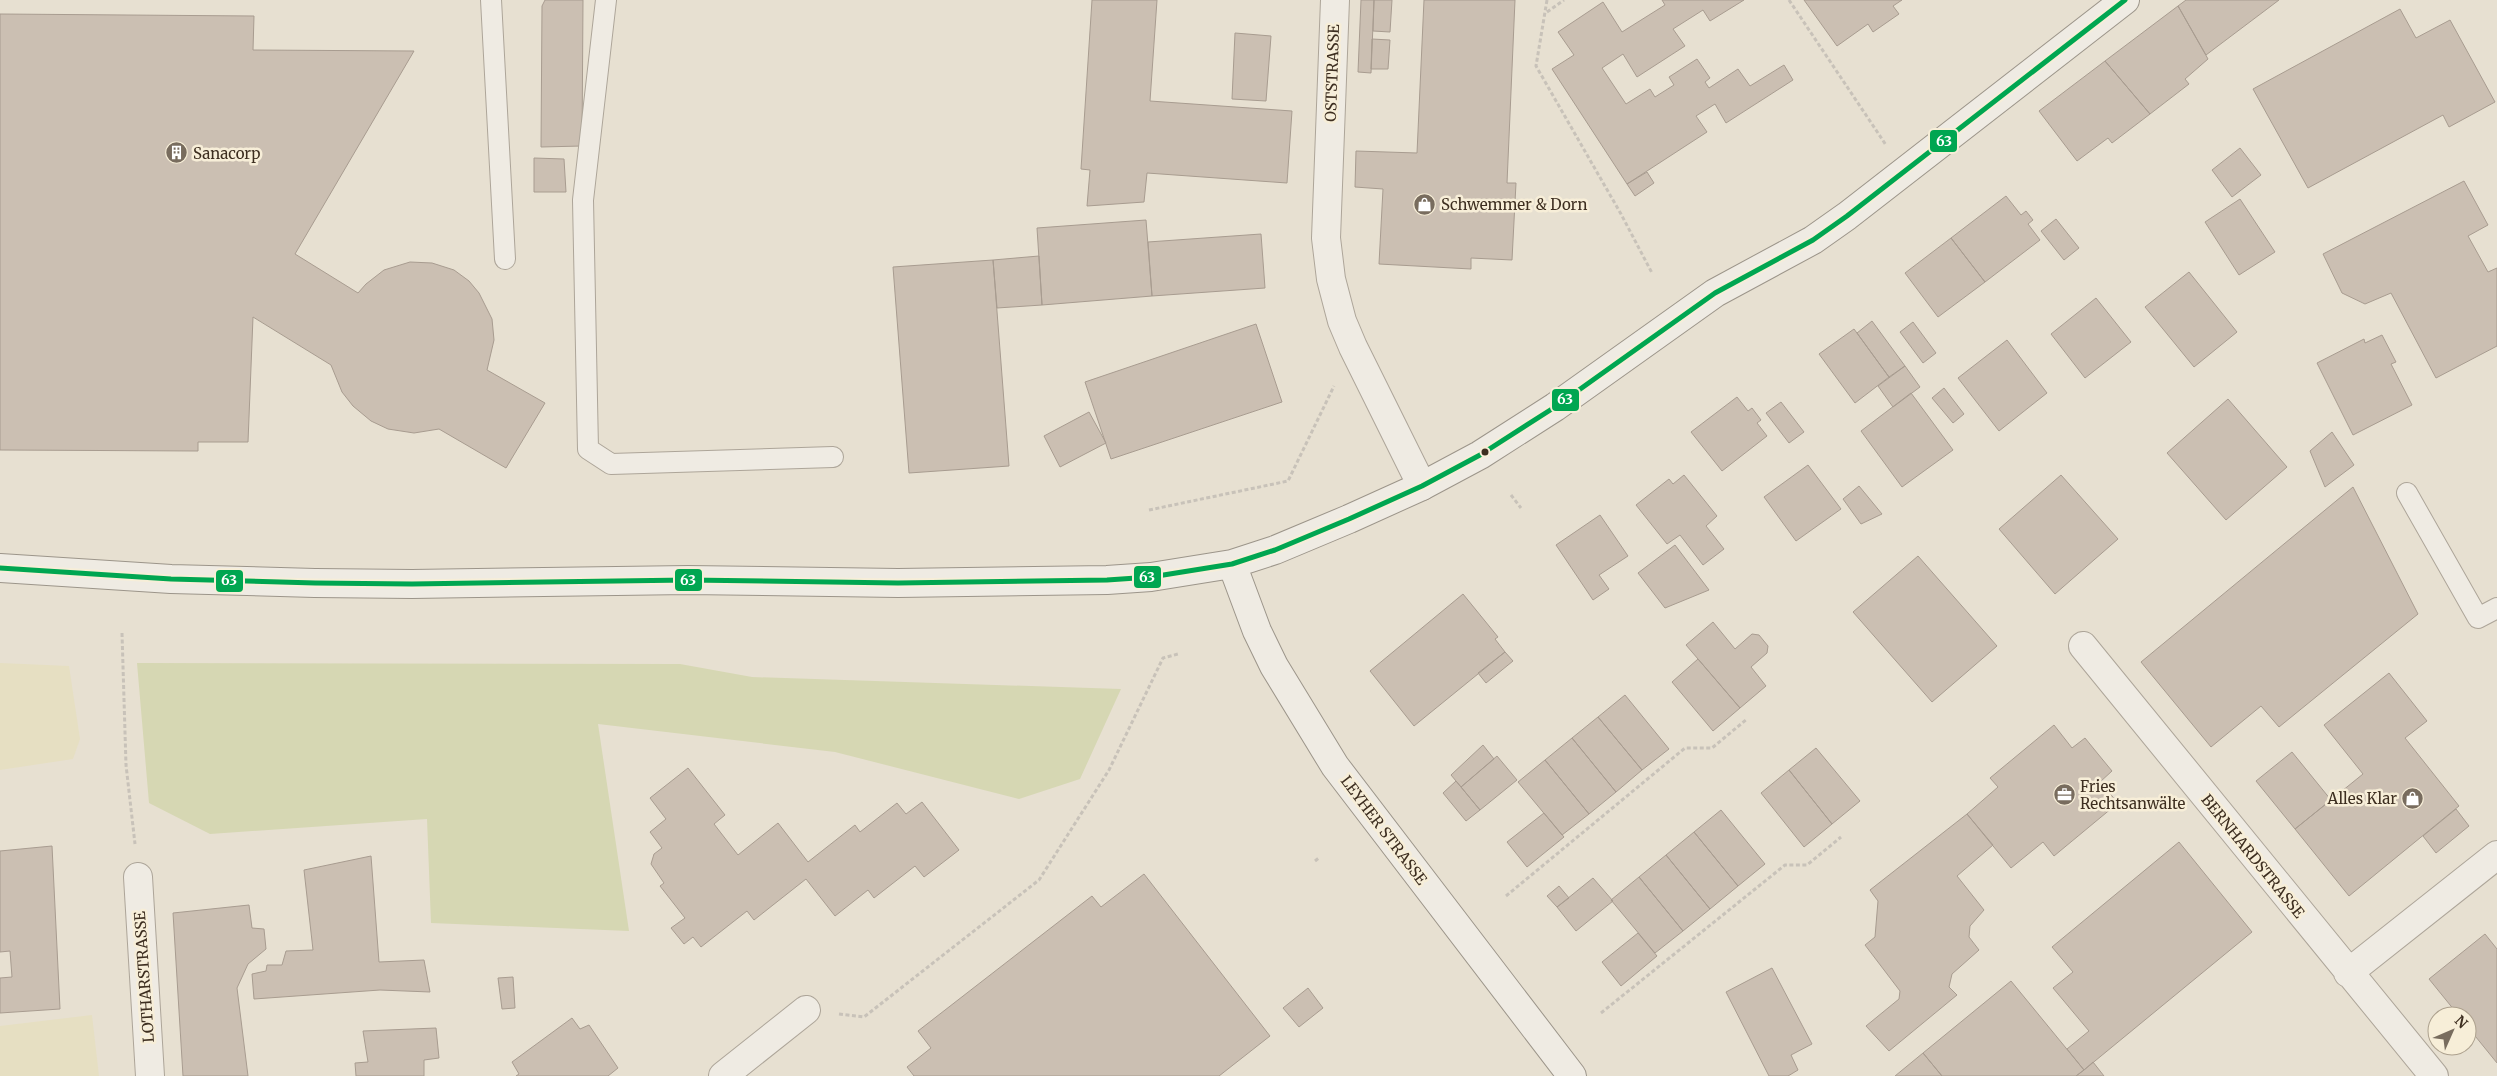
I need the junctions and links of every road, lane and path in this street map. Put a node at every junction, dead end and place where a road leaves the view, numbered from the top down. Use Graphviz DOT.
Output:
graph roads {
  1 [pos="491,0"];
  2 [pos="606,0"];
  3 [pos="1335,0"];
  4 [pos="1547,0"];
  5 [pos="1564,0"];
  6 [pos="1788,0"];
  7 [pos="2119,2"];
  8 [pos="1546,12"];
  9 [pos="1906,172"];
  10 [pos="505,259"];
  11 [pos="1652,272"];
  12 [pos="1353,347"];
  13 [pos="833,458"];
  14 [pos="1422,486"];
  15 [pos="2408,492"];
  16 [pos="1511,495"];
  17 [pos="1521,508"];
  18 [pos="1150,510"];
  19 [pos="1232,564"];
  20 [pos="0,568"];
  21 [pos="2497,608"];
  22 [pos="122,633"];
  23 [pos="2083,646"];
  24 [pos="1178,654"];
  25 [pos="1747,719"];
  26 [pos="1841,837"];
  27 [pos="2497,855"];
  28 [pos="1320,857"];
  29 [pos="1315,861"];
  30 [pos="138,877"];
  31 [pos="1506,896"];
  32 [pos="2348,973"];
  33 [pos="806,1010"];
  34 [pos="1601,1013"];
  35 [pos="150,1076"];
  36 [pos="723,1076"];
  37 [pos="1572,1076"];
  38 [pos="2434,1076"];
  1 -- 10 [label="lane"];
  2 -- 13 [label="lane"];
  3 -- 12 [label="main road, OSTSTRASSE"];
  4 -- 8 [label="path"];
  5 -- 8 [label="path"];
  6 -- 9 [label="path"];
  7 -- 9 [label="main road"];
  8 -- 11 [label="path"];
  9 -- 14 [label="main road"];
  12 -- 14 [label="main road, OSTSTRASSE"];
  12 -- 18 [label="path"];
  14 -- 19 [label="main road"];
  15 -- 21 [label="lane"];
  16 -- 17 [label="path"];
  19 -- 20 [label="main road"];
  19 -- 37 [label="main road, LEYHER STRASSE"];
  22 -- 30 [label="path"];
  23 -- 32 [label="main road, BERNHARDSTRASSE"];
  24 -- 33 [label="path"];
  25 -- 31 [label="path"];
  26 -- 34 [label="path"];
  27 -- 32 [label="main road"];
  28 -- 29 [label="path"];
  30 -- 35 [label="main road, LOTHARSTRASSE"];
  32 -- 38 [label="main road, BERNHARDSTRASSE"];
  33 -- 36 [label="main road"];
}
